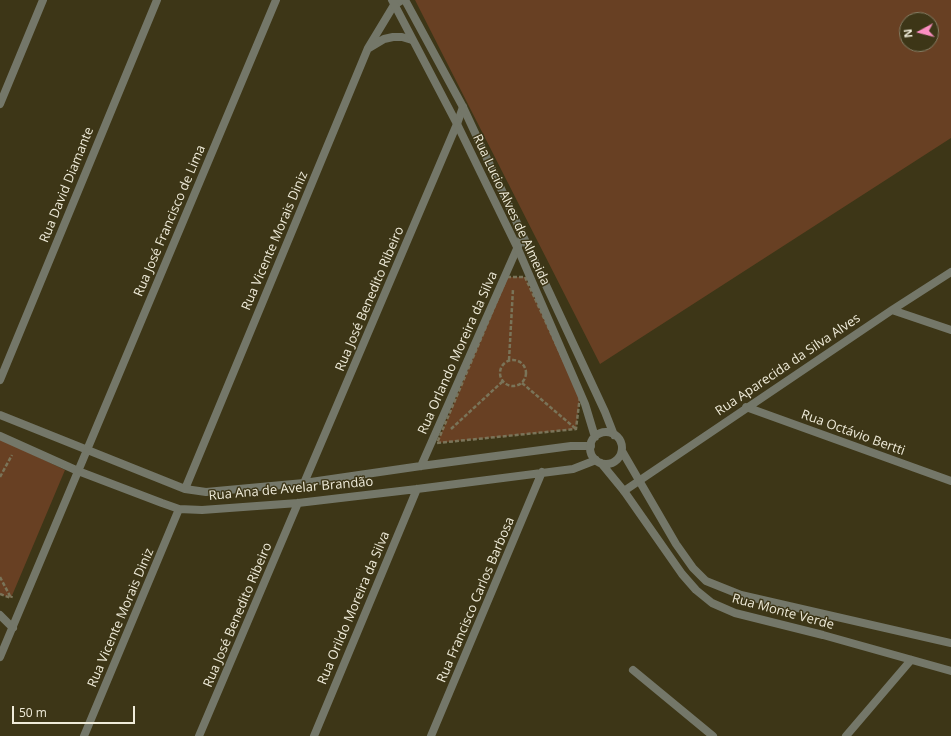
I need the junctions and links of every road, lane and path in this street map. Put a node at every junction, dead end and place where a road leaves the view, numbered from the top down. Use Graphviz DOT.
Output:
graph roads {
  1 [pos="43,0"];
  2 [pos="157,0"];
  3 [pos="276,0"];
  4 [pos="402,0"];
  5 [pos="406,0"];
  6 [pos="393,2"];
  7 [pos="412,40"];
  8 [pos="368,48"];
  9 [pos="0,104"];
  10 [pos="463,107"];
  11 [pos="457,124"];
  12 [pos="523,235"];
  13 [pos="518,249"];
  14 [pos="951,272"];
  15 [pos="513,285"];
  16 [pos="892,310"];
  17 [pos="951,330"];
  18 [pos="509,360"];
  19 [pos="0,380"];
  20 [pos="502,382"];
  21 [pos="522,383"];
  22 [pos="746,407"];
  23 [pos="0,415"];
  24 [pos="576,429"];
  25 [pos="448,433"];
  26 [pos="614,435"];
  27 [pos="0,436"];
  28 [pos="595,437"];
  29 [pos="442,438"];
  30 [pos="437,443"];
  31 [pos="591,446"];
  32 [pos="86,450"];
  33 [pos="622,451"];
  34 [pos="13,452"];
  35 [pos="598,462"];
  36 [pos="421,466"];
  37 [pos="78,471"];
  38 [pos="542,472"];
  39 [pos="0,477"];
  40 [pos="639,480"];
  41 [pos="951,481"];
  42 [pos="304,484"];
  43 [pos="185,489"];
  44 [pos="417,489"];
  45 [pos="624,491"];
  46 [pos="298,503"];
  47 [pos="179,509"];
  48 [pos="0,577"];
  49 [pos="14,591"];
  50 [pos="0,594"];
  51 [pos="11,598"];
  52 [pos="0,615"];
  53 [pos="13,628"];
  54 [pos="951,643"];
  55 [pos="0,657"];
  56 [pos="911,660"];
  57 [pos="633,670"];
  58 [pos="951,671"];
  59 [pos="84,736"];
  60 [pos="199,736"];
  61 [pos="314,736"];
  62 [pos="431,736"];
  63 [pos="712,736"];
  64 [pos="846,736"];
  1 -- 9 [label="street"];
  2 -- 19 [label="street, Rua David Diamante"];
  3 -- 32 [label="street, Rua José Francisco de Lima"];
  4 -- 6 [label="street"];
  5 -- 10 [label="street, Rua Lucio Alves de Almeida"];
  6 -- 7 [label="street, Rua Lucio Alves de Almeida"];
  6 -- 8 [label="street, Rua Vicente Morais Diniz"];
  7 -- 8 [label="street"];
  7 -- 11 [label="street, Rua Lucio Alves de Almeida"];
  8 -- 43 [label="street, Rua Vicente Morais Diniz"];
  10 -- 11 [label="street, Rua José Benedito Ribeiro"];
  10 -- 12 [label="street, Rua Lucio Alves de Almeida"];
  11 -- 13 [label="street, Rua Lucio Alves de Almeida"];
  11 -- 42 [label="street, Rua José Benedito Ribeiro"];
  12 -- 13 [label="street, Rua Orlando Moreira da Silva"];
  12 -- 26 [label="street, Rua Lucio Alves de Almeida"];
  13 -- 28 [label="street, Rua Lucio Alves de Almeida"];
  13 -- 36 [label="street, Rua Orlando Moreira da Silva"];
  14 -- 16 [label="street, Rua Aparecida da Silva Alves"];
  15 -- 18 [label="path"];
  16 -- 17 [label="street"];
  16 -- 22 [label="street, Rua Aparecida da Silva Alves"];
  18 -- 20 [label="path"];
  18 -- 21 [label="path"];
  20 -- 21 [label="path"];
  20 -- 25 [label="path"];
  21 -- 24 [label="path"];
  22 -- 40 [label="street, Rua Aparecida da Silva Alves"];
  22 -- 41 [label="street, Rua Octávio Bertti"];
  23 -- 32 [label="street, Rua Ana de Avelar Brandão"];
  24 -- 30 [label="path"];
  24 -- 30 [label="path"];
  26 -- 28 [label="street"];
  26 -- 33 [label="street"];
  27 -- 37 [label="street, Rua Ana de Avelar Brandão"];
  28 -- 31 [label="street"];
  29 -- 30 [label="path"];
  31 -- 35 [label="street"];
  31 -- 36 [label="street, Rua Ana de Avelar Brandão"];
  32 -- 37 [label="street, Rua José Francisco de Lima"];
  32 -- 43 [label="street, Rua Ana de Avelar Brandão"];
  33 -- 35 [label="street"];
  33 -- 40 [label="street, Rua Monte Verde"];
  34 -- 39 [label="path"];
  35 -- 38 [label="street, Rua Ana de Avelar Brandão"];
  35 -- 45 [label="street, Rua Monte Verde"];
  36 -- 42 [label="street, Rua Ana de Avelar Brandão"];
  37 -- 47 [label="street, Rua Ana de Avelar Brandão"];
  37 -- 53 [label="street, Rua José Francisco de Lima"];
  38 -- 44 [label="street, Rua Ana de Avelar Brandão"];
  38 -- 62 [label="street, Rua Francisco Carlos Barbosa"];
  40 -- 45 [label="street, Rua Aparecida da Silva Alves"];
  40 -- 54 [label="street, Rua Monte Verde"];
  42 -- 43 [label="street, Rua Ana de Avelar Brandão"];
  44 -- 46 [label="street, Rua Ana de Avelar Brandão"];
  44 -- 61 [label="street, Rua Orildo Moreira da Silva"];
  45 -- 56 [label="street, Rua Monte Verde"];
  46 -- 47 [label="street, Rua Ana de Avelar Brandão"];
  46 -- 60 [label="street, Rua José Benedito Ribeiro"];
  47 -- 59 [label="street, Rua Vicente Morais Diniz"];
  48 -- 51 [label="path"];
  49 -- 51 [label="path"];
  50 -- 51 [label="path"];
  52 -- 53 [label="street"];
  53 -- 55 [label="street, Rua José Francisco de Lima"];
  56 -- 58 [label="street, Rua Monte Verde"];
  56 -- 64 [label="street"];
  57 -- 63 [label="street"];
}
